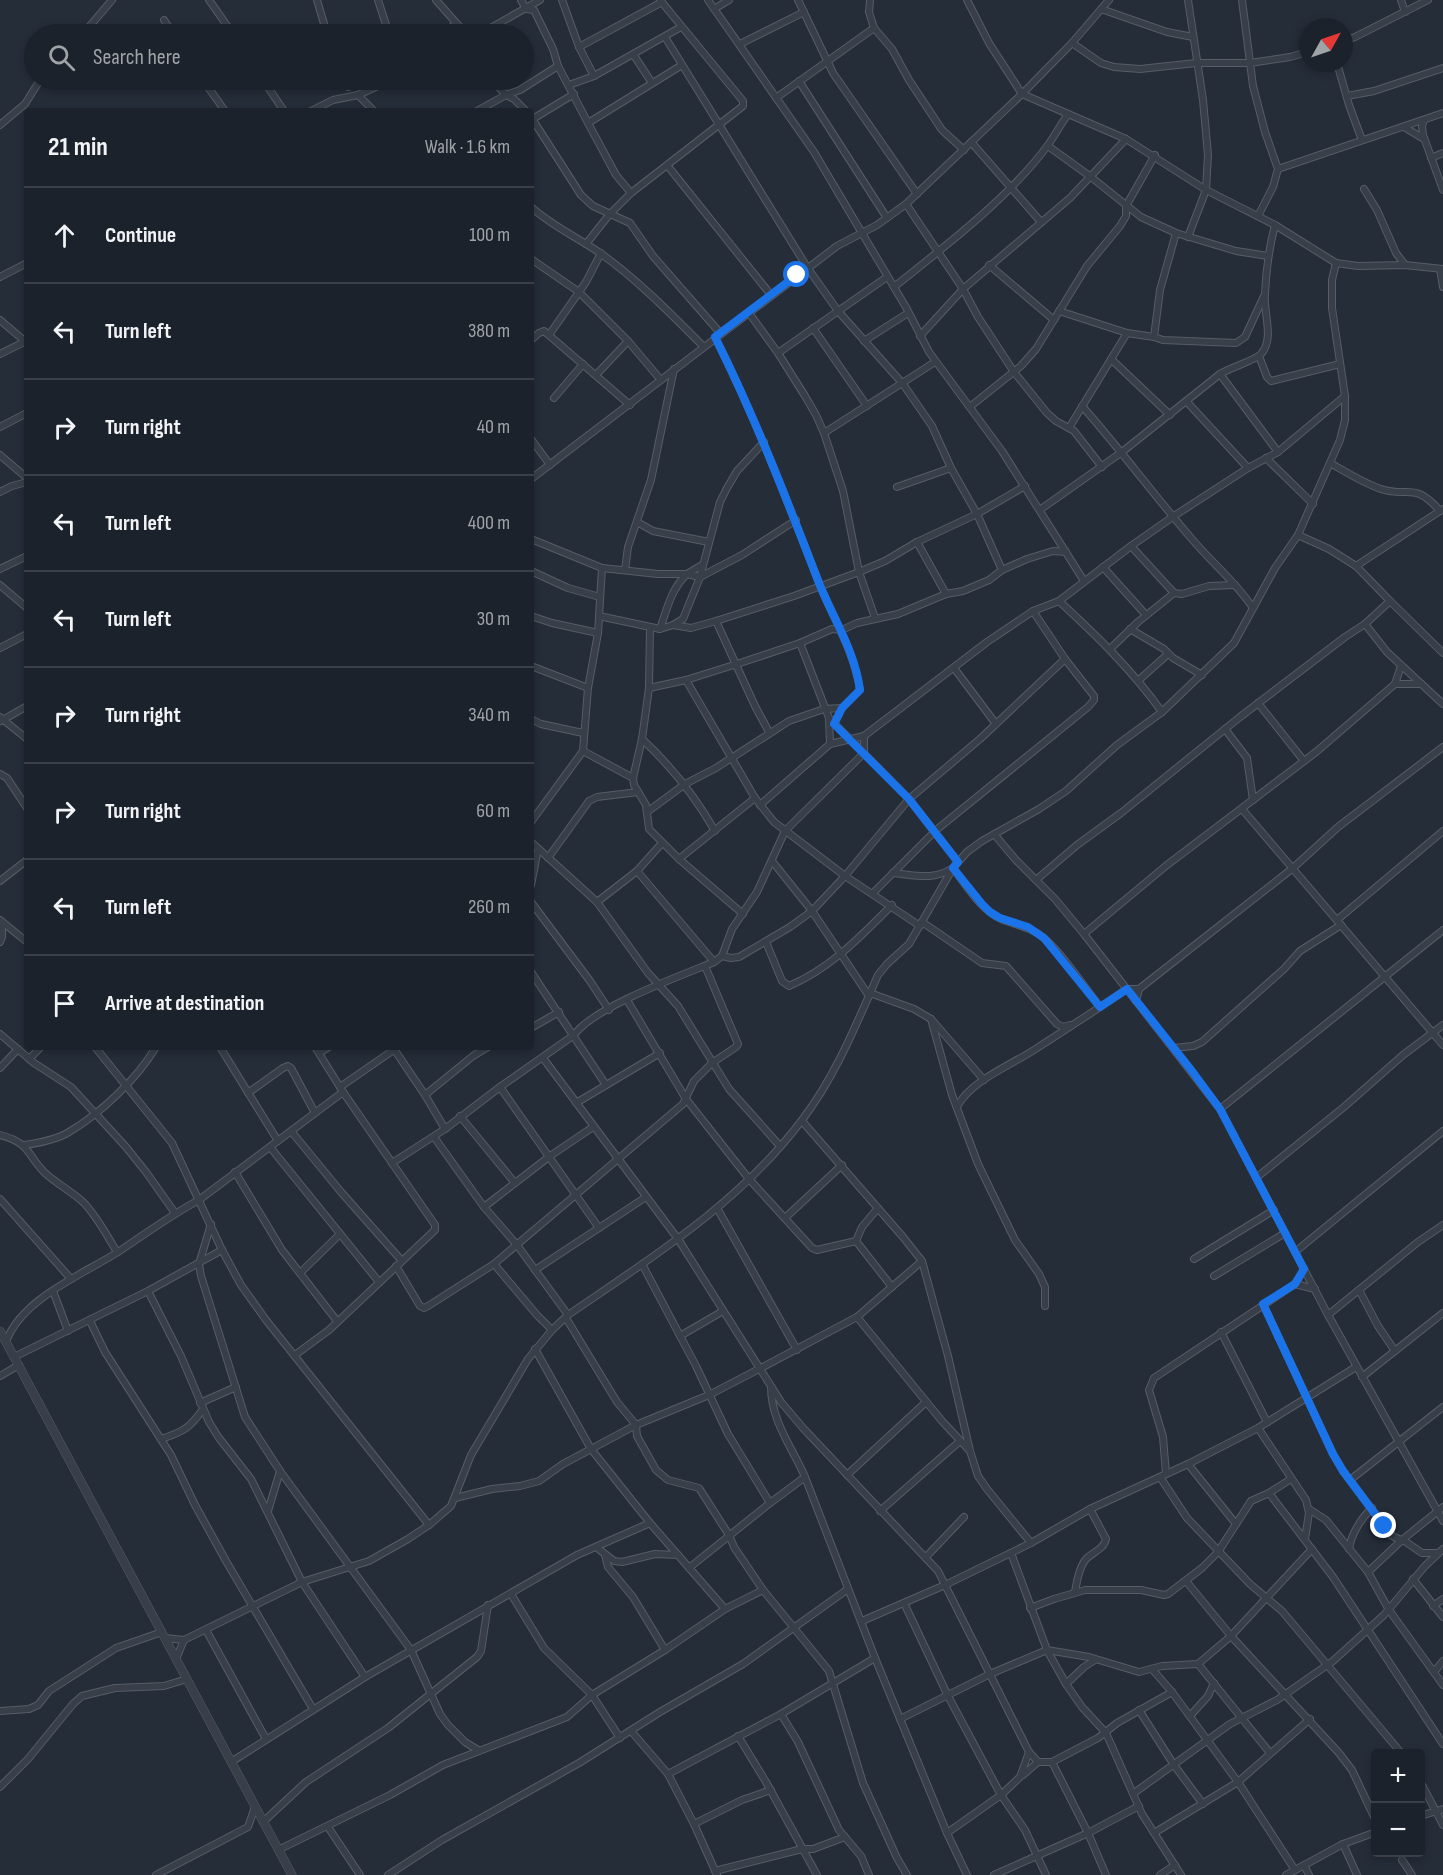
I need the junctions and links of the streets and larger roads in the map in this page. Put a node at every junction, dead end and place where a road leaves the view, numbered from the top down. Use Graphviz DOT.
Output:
graph roads {
  1 [pos="112,0"];
  2 [pos="209,0"];
  3 [pos="317,0"];
  4 [pos="378,0"];
  5 [pos="436,0"];
  6 [pos="521,0"];
  7 [pos="540,0"];
  8 [pos="562,0"];
  9 [pos="708,0"];
  10 [pos="729,0"];
  11 [pos="798,0"];
  12 [pos="870,0"];
  13 [pos="967,0"];
  14 [pos="1109,0"];
  15 [pos="1188,0"];
  16 [pos="1242,0"];
  17 [pos="1401,0"];
  18 [pos="1428,0"];
  19 [pos="661,1"];
  20 [pos="526,9"];
  21 [pos="714,9"];
  22 [pos="1101,9"];
  23 [pos="804,12"];
  24 [pos="1405,12"];
  25 [pos="164,20"];
  26 [pos="92,24"];
  27 [pos="167,24"];
  28 [pos="226,24"];
  29 [pos="324,24"];
  30 [pos="386,24"];
  31 [pos="457,24"];
  32 [pos="498,24"];
  33 [pos="681,27"];
  34 [pos="874,28"];
  35 [pos="665,37"];
  36 [pos="1193,37"];
  37 [pos="1353,37"];
  38 [pos="1072,43"];
  39 [pos="740,44"];
  40 [pos="579,46"];
  41 [pos="633,54"];
  42 [pos="1299,54"];
  43 [pos="828,62"];
  44 [pos="1196,63"];
  45 [pos="1250,63"];
  46 [pos="682,64"];
  47 [pos="558,66"];
  48 [pos="1443,68"];
  49 [pos="1340,72"];
  50 [pos="594,76"];
  51 [pos="534,81"];
  52 [pos="799,81"];
  53 [pos="652,82"];
  54 [pos="569,86"];
  55 [pos="34,90"];
  56 [pos="210,90"];
  57 [pos="270,90"];
  58 [pos="369,90"];
  59 [pos="501,90"];
  60 [pos="520,90"];
  61 [pos="574,94"];
  62 [pos="1022,94"];
  63 [pos="358,95"];
  64 [pos="506,95"];
  65 [pos="1347,96"];
  66 [pos="776,98"];
  67 [pos="223,108"];
  68 [pos="282,108"];
  69 [pos="316,108"];
  70 [pos="371,108"];
  71 [pos="482,108"];
  72 [pos="523,108"];
  73 [pos="1443,113"];
  74 [pos="1068,114"];
  75 [pos="534,117"];
  76 [pos="1424,120"];
  77 [pos="534,121"];
  78 [pos="588,123"];
  79 [pos="0,125"];
  80 [pos="719,125"];
  81 [pos="1404,127"];
  82 [pos="1126,139"];
  83 [pos="1425,139"];
  84 [pos="1362,140"];
  85 [pos="971,142"];
  86 [pos="1048,146"];
  87 [pos="964,150"];
  88 [pos="1443,153"];
  89 [pos="1155,155"];
  90 [pos="1431,158"];
  91 [pos="667,165"];
  92 [pos="1278,169"];
  93 [pos="1091,177"];
  94 [pos="1011,186"];
  95 [pos="1364,189"];
  96 [pos="1206,190"];
  97 [pos="1443,190"];
  98 [pos="631,193"];
  99 [pos="917,194"];
  100 [pos="906,204"];
  101 [pos="1126,206"];
  102 [pos="534,210"];
  103 [pos="609,215"];
  104 [pos="1258,216"];
  105 [pos="887,218"];
  106 [pos="1041,222"];
  107 [pos="1275,225"];
  108 [pos="861,233"];
  109 [pos="1176,233"];
  110 [pos="1188,237"];
  111 [pos="586,244"];
  112 [pos="938,252"];
  113 [pos="600,253"];
  114 [pos="1268,256"];
  115 [pos="534,261"];
  116 [pos="1336,262"];
  117 [pos="24,265"];
  118 [pos="989,265"];
  119 [pos="1405,265"];
  120 [pos="807,267"];
  121 [pos="1441,269"];
  122 [pos="0,277"];
  123 [pos="887,277"];
  124 [pos="894,287"];
  125 [pos="1443,287"];
  126 [pos="963,289"];
  127 [pos="579,292"];
  128 [pos="771,295"];
  129 [pos="1264,296"];
  130 [pos="838,311"];
  131 [pos="1059,311"];
  132 [pos="749,313"];
  133 [pos="908,313"];
  134 [pos="0,320"];
  135 [pos="1054,320"];
  136 [pos="813,328"];
  137 [pos="1127,333"];
  138 [pos="549,335"];
  139 [pos="718,335"];
  140 [pos="920,336"];
  141 [pos="534,337"];
  142 [pos="1154,337"];
  143 [pos="24,339"];
  144 [pos="628,341"];
  145 [pos="864,341"];
  146 [pos="24,342"];
  147 [pos="703,346"];
  148 [pos="778,353"];
  149 [pos="0,354"];
  150 [pos="1259,356"];
  151 [pos="1111,358"];
  152 [pos="935,362"];
  153 [pos="583,364"];
  154 [pos="1340,364"];
  155 [pos="674,369"];
  156 [pos="1014,372"];
  157 [pos="596,375"];
  158 [pos="1220,375"];
  159 [pos="660,380"];
  160 [pos="903,384"];
  161 [pos="1345,396"];
  162 [pos="554,398"];
  163 [pos="1187,402"];
  164 [pos="630,405"];
  165 [pos="867,406"];
  166 [pos="971,406"];
  167 [pos="1082,406"];
  168 [pos="24,415"];
  169 [pos="1170,415"];
  170 [pos="0,427"];
  171 [pos="1069,428"];
  172 [pos="824,433"];
  173 [pos="764,442"];
  174 [pos="534,443"];
  175 [pos="1122,452"];
  176 [pos="1278,452"];
  177 [pos="0,455"];
  178 [pos="1266,458"];
  179 [pos="1330,463"];
  180 [pos="550,465"];
  181 [pos="1101,467"];
  182 [pos="951,468"];
  183 [pos="1248,468"];
  184 [pos="24,477"];
  185 [pos="534,477"];
  186 [pos="24,481"];
  187 [pos="1025,486"];
  188 [pos="897,487"];
  189 [pos="0,492"];
  190 [pos="1313,504"];
  191 [pos="1041,509"];
  192 [pos="1441,510"];
  193 [pos="977,514"];
  194 [pos="1174,516"];
  195 [pos="796,520"];
  196 [pos="637,522"];
  197 [pos="1298,535"];
  198 [pos="534,540"];
  199 [pos="709,542"];
  200 [pos="917,542"];
  201 [pos="1061,543"];
  202 [pos="1131,546"];
  203 [pos="1053,551"];
  204 [pos="1066,552"];
  205 [pos="24,557"];
  206 [pos="702,565"];
  207 [pos="1356,566"];
  208 [pos="1103,567"];
  209 [pos="602,568"];
  210 [pos="0,569"];
  211 [pos="625,570"];
  212 [pos="1002,570"];
  213 [pos="534,572"];
  214 [pos="859,572"];
  215 [pos="687,574"];
  216 [pos="700,577"];
  217 [pos="1084,581"];
  218 [pos="0,585"];
  219 [pos="1235,585"];
  220 [pos="820,586"];
  221 [pos="1174,593"];
  222 [pos="946,594"];
  223 [pos="1260,594"];
  224 [pos="1245,596"];
  225 [pos="600,597"];
  226 [pos="1059,601"];
  227 [pos="1390,601"];
  228 [pos="24,605"];
  229 [pos="1253,608"];
  230 [pos="1034,611"];
  231 [pos="1146,615"];
  232 [pos="599,616"];
  233 [pos="534,617"];
  234 [pos="875,618"];
  235 [pos="716,621"];
  236 [pos="1365,624"];
  237 [pos="673,625"];
  238 [pos="650,627"];
  239 [pos="660,629"];
  240 [pos="1130,629"];
  241 [pos="842,630"];
  242 [pos="598,633"];
  243 [pos="24,636"];
  244 [pos="800,643"];
  245 [pos="0,648"];
  246 [pos="1110,649"];
  247 [pos="1443,652"];
  248 [pos="1168,654"];
  249 [pos="1065,659"];
  250 [pos="737,664"];
  251 [pos="1401,666"];
  252 [pos="534,667"];
  253 [pos="954,668"];
  254 [pos="1202,675"];
  255 [pos="686,680"];
  256 [pos="1139,680"];
  257 [pos="1395,684"];
  258 [pos="1421,684"];
  259 [pos="588,688"];
  260 [pos="649,688"];
  261 [pos="1258,703"];
  262 [pos="24,707"];
  263 [pos="1443,707"];
  264 [pos="842,708"];
  265 [pos="824,709"];
  266 [pos="1162,712"];
  267 [pos="829,718"];
  268 [pos="1,720"];
  269 [pos="534,720"];
  270 [pos="834,724"];
  271 [pos="996,724"];
  272 [pos="1225,729"];
  273 [pos="769,732"];
  274 [pos="584,733"];
  275 [pos="864,736"];
  276 [pos="24,738"];
  277 [pos="642,739"];
  278 [pos="849,739"];
  279 [pos="830,744"];
  280 [pos="1443,747"];
  281 [pos="583,751"];
  282 [pos="864,753"];
  283 [pos="732,757"];
  284 [pos="1304,761"];
  285 [pos="0,774"];
  286 [pos="633,778"];
  287 [pos="685,784"];
  288 [pos="638,792"];
  289 [pos="754,798"];
  290 [pos="909,799"];
  291 [pos="1253,800"];
  292 [pos="24,803"];
  293 [pos="760,805"];
  294 [pos="1242,809"];
  295 [pos="647,812"];
  296 [pos="534,818"];
  297 [pos="715,831"];
  298 [pos="785,831"];
  299 [pos="935,831"];
  300 [pos="1443,831"];
  301 [pos="994,834"];
  302 [pos="662,843"];
  303 [pos="534,845"];
  304 [pos="538,849"];
  305 [pos="548,858"];
  306 [pos="679,859"];
  307 [pos="772,861"];
  308 [pos="24,862"];
  309 [pos="958,862"];
  310 [pos="953,868"];
  311 [pos="1293,868"];
  312 [pos="534,870"];
  313 [pos="637,872"];
  314 [pos="893,873"];
  315 [pos="845,876"];
  316 [pos="1036,880"];
  317 [pos="0,881"];
  318 [pos="873,893"];
  319 [pos="597,902"];
  320 [pos="892,905"];
  321 [pos="534,906"];
  322 [pos="812,911"];
  323 [pos="743,914"];
  324 [pos="1,921"];
  325 [pos="1339,922"];
  326 [pos="921,924"];
  327 [pos="1443,930"];
  328 [pos="1084,934"];
  329 [pos="24,940"];
  330 [pos="0,942"];
  331 [pos="765,942"];
  332 [pos="722,956"];
  333 [pos="840,956"];
  334 [pos="714,962"];
  335 [pos="705,966"];
  336 [pos="1385,975"];
  337 [pos="534,981"];
  338 [pos="659,985"];
  339 [pos="1127,989"];
  340 [pos="1139,989"];
  341 [pos="869,994"];
  342 [pos="627,1000"];
  343 [pos="1136,1001"];
  344 [pos="1100,1007"];
  345 [pos="609,1010"];
  346 [pos="559,1012"];
  347 [pos="931,1019"];
  348 [pos="1076,1023"];
  349 [pos="1443,1025"];
  350 [pos="534,1026"];
  351 [pos="1433,1033"];
  352 [pos="0,1034"];
  353 [pos="574,1035"];
  354 [pos="1443,1045"];
  355 [pos="18,1048"];
  356 [pos="1174,1048"];
  357 [pos="38,1050"];
  358 [pos="97,1050"];
  359 [pos="154,1050"];
  360 [pos="222,1050"];
  361 [pos="318,1050"];
  362 [pos="324,1050"];
  363 [pos="393,1050"];
  364 [pos="397,1050"];
  365 [pos="483,1050"];
  366 [pos="320,1053"];
  367 [pos="660,1053"];
  368 [pos="543,1058"];
  369 [pos="29,1059"];
  370 [pos="712,1063"];
  371 [pos="0,1068"];
  372 [pos="984,1080"];
  373 [pos="606,1085"];
  374 [pos="125,1086"];
  375 [pos="500,1087"];
  376 [pos="342,1090"];
  377 [pos="248,1093"];
  378 [pos="425,1095"];
  379 [pos="686,1099"];
  380 [pos="576,1103"];
  381 [pos="957,1107"];
  382 [pos="1220,1109"];
  383 [pos="96,1113"];
  384 [pos="315,1113"];
  385 [pos="460,1116"];
  386 [pos="802,1121"];
  387 [pos="593,1126"];
  388 [pos="445,1129"];
  389 [pos="291,1131"];
  390 [pos="1443,1131"];
  391 [pos="0,1135"];
  392 [pos="434,1137"];
  393 [pos="278,1141"];
  394 [pos="40,1143"];
  395 [pos="24,1145"];
  396 [pos="780,1146"];
  397 [pos="270,1147"];
  398 [pos="550,1156"];
  399 [pos="35,1158"];
  400 [pos="619,1159"];
  401 [pos="392,1163"];
  402 [pos="842,1165"];
  403 [pos="235,1172"];
  404 [pos="1256,1178"];
  405 [pos="749,1179"];
  406 [pos="515,1183"];
  407 [pos="575,1194"];
  408 [pos="646,1197"];
  409 [pos="0,1198"];
  410 [pos="199,1200"];
  411 [pos="484,1208"];
  412 [pos="717,1208"];
  413 [pos="878,1208"];
  414 [pos="1274,1210"];
  415 [pos="175,1213"];
  416 [pos="785,1218"];
  417 [pos="211,1224"];
  418 [pos="1443,1225"];
  419 [pos="599,1228"];
  420 [pos="1285,1233"];
  421 [pos="340,1234"];
  422 [pos="678,1239"];
  423 [pos="856,1241"];
  424 [pos="517,1245"];
  425 [pos="222,1250"];
  426 [pos="117,1252"];
  427 [pos="1295,1252"];
  428 [pos="1194,1259"];
  429 [pos="402,1261"];
  430 [pos="922,1261"];
  431 [pos="200,1264"];
  432 [pos="494,1264"];
  433 [pos="642,1264"];
  434 [pos="396,1266"];
  435 [pos="1304,1269"];
  436 [pos="535,1270"];
  437 [pos="300,1273"];
  438 [pos="1214,1276"];
  439 [pos="71,1279"];
  440 [pos="379,1282"];
  441 [pos="1295,1284"];
  442 [pos="892,1287"];
  443 [pos="1315,1289"];
  444 [pos="1359,1290"];
  445 [pos="53,1291"];
  446 [pos="148,1291"];
  447 [pos="1263,1304"];
  448 [pos="1045,1306"];
  449 [pos="723,1311"];
  450 [pos="1443,1313"];
  451 [pos="1328,1315"];
  452 [pos="567,1316"];
  453 [pos="857,1317"];
  454 [pos="90,1320"];
  455 [pos="337,1321"];
  456 [pos="552,1330"];
  457 [pos="0,1331"];
  458 [pos="69,1331"];
  459 [pos="1221,1332"];
  460 [pos="680,1336"];
  461 [pos="6,1342"];
  462 [pos="536,1349"];
  463 [pos="797,1350"];
  464 [pos="1395,1351"];
  465 [pos="296,1355"];
  466 [pos="14,1357"];
  467 [pos="19,1365"];
  468 [pos="1356,1367"];
  469 [pos="759,1369"];
  470 [pos="0,1376"];
  471 [pos="1362,1377"];
  472 [pos="236,1387"];
  473 [pos="771,1387"];
  474 [pos="709,1395"];
  475 [pos="1307,1398"];
  476 [pos="926,1402"];
  477 [pos="202,1406"];
  478 [pos="1443,1407"];
  479 [pos="1267,1422"];
  480 [pos="636,1425"];
  481 [pos="1258,1428"];
  482 [pos="161,1439"];
  483 [pos="960,1441"];
  484 [pos="1399,1442"];
  485 [pos="591,1449"];
  486 [pos="970,1451"];
  487 [pos="1188,1464"];
  488 [pos="280,1471"];
  489 [pos="847,1475"];
  490 [pos="1163,1476"];
  491 [pos="805,1477"];
  492 [pos="1291,1479"];
  493 [pos="1350,1480"];
  494 [pos="1269,1493"];
  495 [pos="455,1498"];
  496 [pos="770,1503"];
  497 [pos="1372,1508"];
  498 [pos="1090,1509"];
  499 [pos="1309,1509"];
  500 [pos="1440,1509"];
  501 [pos="268,1511"];
  502 [pos="880,1511"];
  503 [pos="964,1517"];
  504 [pos="1443,1521"];
  505 [pos="650,1523"];
  506 [pos="1236,1524"];
  507 [pos="429,1525"];
  508 [pos="729,1535"];
  509 [pos="1339,1536"];
  510 [pos="1351,1536"];
  511 [pos="1305,1539"];
  512 [pos="1402,1540"];
  513 [pos="1031,1543"];
  514 [pos="596,1547"];
  515 [pos="1312,1549"];
  516 [pos="1349,1549"];
  517 [pos="1441,1551"];
  518 [pos="1218,1552"];
  519 [pos="1011,1553"];
  520 [pos="1422,1553"];
  521 [pos="605,1555"];
  522 [pos="678,1555"];
  523 [pos="926,1557"];
  524 [pos="622,1562"];
  525 [pos="1425,1566"];
  526 [pos="349,1567"];
  527 [pos="689,1568"];
  528 [pos="1368,1572"];
  529 [pos="615,1577"];
  530 [pos="1413,1579"];
  531 [pos="1186,1581"];
  532 [pos="302,1582"];
  533 [pos="945,1585"];
  534 [pos="848,1589"];
  535 [pos="763,1590"];
  536 [pos="1075,1592"];
  537 [pos="511,1594"];
  538 [pos="1266,1598"];
  539 [pos="1443,1599"];
  540 [pos="904,1603"];
  541 [pos="489,1605"];
  542 [pos="1433,1606"];
  543 [pos="254,1607"];
  544 [pos="1030,1608"];
  545 [pos="725,1609"];
  546 [pos="1389,1610"];
  547 [pos="1443,1617"];
  548 [pos="862,1621"];
  549 [pos="794,1628"];
  550 [pos="206,1630"];
  551 [pos="1368,1631"];
  552 [pos="163,1635"];
  553 [pos="1231,1636"];
  554 [pos="184,1640"];
  555 [pos="411,1650"];
  556 [pos="664,1650"];
  557 [pos="1047,1650"];
  558 [pos="874,1658"];
  559 [pos="176,1659"];
  560 [pos="1095,1660"];
  561 [pos="1443,1660"];
  562 [pos="1198,1664"];
  563 [pos="1326,1665"];
  564 [pos="1152,1668"];
  565 [pos="1434,1672"];
  566 [pos="990,1674"];
  567 [pos="366,1677"];
  568 [pos="187,1679"];
  569 [pos="1214,1683"];
  570 [pos="834,1684"];
  571 [pos="1066,1684"];
  572 [pos="1443,1685"];
  573 [pos="431,1692"];
  574 [pos="1172,1692"];
  575 [pos="1285,1694"];
  576 [pos="592,1695"];
  577 [pos="948,1696"];
  578 [pos="313,1709"];
  579 [pos="1139,1710"];
  580 [pos="0,1711"];
  581 [pos="781,1714"];
  582 [pos="1190,1716"];
  583 [pos="900,1719"];
  584 [pos="1240,1719"];
  585 [pos="1310,1719"];
  586 [pos="631,1731"];
  587 [pos="1106,1733"];
  588 [pos="738,1736"];
  589 [pos="620,1738"];
  590 [pos="266,1739"];
  591 [pos="1442,1739"];
  592 [pos="1208,1740"];
  593 [pos="1398,1749"];
  594 [pos="478,1750"];
  595 [pos="1029,1752"];
  596 [pos="1270,1753"];
  597 [pos="231,1762"];
  598 [pos="1038,1762"];
  599 [pos="1052,1762"];
  600 [pos="1174,1764"];
  601 [pos="668,1774"];
  602 [pos="1020,1777"];
  603 [pos="1238,1782"];
  604 [pos="0,1787"];
  605 [pos="1425,1788"];
  606 [pos="771,1790"];
  607 [pos="1134,1793"];
  608 [pos="1001,1795"];
  609 [pos="1203,1804"];
  610 [pos="1139,1806"];
  611 [pos="255,1807"];
  612 [pos="1371,1810"];
  613 [pos="1440,1810"];
  614 [pos="1425,1814"];
  615 [pos="263,1822"];
  616 [pos="694,1824"];
  617 [pos="1443,1825"];
  618 [pos="328,1827"];
  619 [pos="947,1833"];
  620 [pos="1088,1833"];
  621 [pos="1154,1833"];
  622 [pos="1371,1834"];
  623 [pos="845,1837"];
  624 [pos="1343,1844"];
  625 [pos="802,1849"];
  626 [pos="278,1850"];
  627 [pos="1038,1856"];
  628 [pos="1402,1860"];
  629 [pos="1175,1865"];
  630 [pos="1304,1865"];
  631 [pos="1295,1870"];
  632 [pos="716,1873"];
  633 [pos="156,1875"];
  634 [pos="292,1875"];
  635 [pos="360,1875"];
  636 [pos="388,1875"];
  637 [pos="817,1875"];
  638 [pos="869,1875"];
  639 [pos="907,1875"];
  640 [pos="968,1875"];
  641 [pos="994,1875"];
  642 [pos="1046,1875"];
  643 [pos="1106,1875"];
  644 [pos="1160,1875"];
  645 [pos="1181,1875"];
  646 [pos="1286,1875"];
  647 [pos="1309,1875"];
  648 [pos="1357,1875"];
  649 [pos="1412,1875"];
  1 -- 26 [label="street"];
  2 -- 28 [label="street"];
  3 -- 29 [label="street"];
  4 -- 30 [label="street"];
  5 -- 31 [label="street"];
  6 -- 20 [label="street"];
  7 -- 20 [label="street"];
  8 -- 40 [label="street"];
  9 -- 21 [label="street"];
  10 -- 21 [label="street"];
  11 -- 23 [label="street"];
  12 -- 34 [label="street"];
  13 -- 62 [label="street"];
  14 -- 22 [label="street"];
  15 -- 36 [label="street"];
  16 -- 45 [label="street"];
  17 -- 24 [label="street"];
  18 -- 24 [label="street"];
  19 -- 33 [label="street"];
  19 -- 40 [label="street"];
  20 -- 32 [label="street"];
  20 -- 47 [label="street"];
  21 -- 39 [label="street"];
  22 -- 36 [label="street"];
  22 -- 38 [label="street"];
  23 -- 39 [label="street"];
  23 -- 43 [label="street"];
  24 -- 37 [label="street"];
  25 -- 27 [label="street"];
  33 -- 35 [label="street"];
  33 -- 80 [label="street"];
  34 -- 43 [label="street"];
  34 -- 87 [label="street"];
  35 -- 41 [label="street"];
  35 -- 46 [label="street"];
  36 -- 44 [label="street"];
  38 -- 44 [label="street"];
  38 -- 62 [label="street"];
  39 -- 66 [label="street"];
  40 -- 50 [label="street"];
  41 -- 50 [label="street"];
  41 -- 53 [label="street"];
  42 -- 45 [label="street"];
  43 -- 52 [label="street"];
  43 -- 99 [label="street"];
  44 -- 45 [label="street"];
  44 -- 96 [label="street"];
  45 -- 92 [label="street"];
  46 -- 53 [label="street"];
  46 -- 80 [label="street"];
  47 -- 51 [label="street"];
  47 -- 54 [label="street"];
  48 -- 65 [label="street"];
  49 -- 65 [label="street"];
  50 -- 54 [label="street"];
  52 -- 66 [label="street"];
  52 -- 105 [label="street"];
  53 -- 78 [label="street"];
  54 -- 61 [label="street"];
  55 -- 79 [label="street"];
  56 -- 67 [label="street"];
  57 -- 68 [label="street"];
  58 -- 63 [label="street"];
  59 -- 64 [label="street"];
  60 -- 64 [label="street"];
  61 -- 75 [label="street"];
  61 -- 78 [label="street"];
  62 -- 74 [label="street"];
  62 -- 85 [label="street"];
  63 -- 69 [label="street"];
  63 -- 70 [label="street"];
  64 -- 71 [label="street"];
  64 -- 72 [label="street"];
  65 -- 84 [label="street"];
  66 -- 108 [label="street"];
  73 -- 76 [label="street"];
  74 -- 82 [label="street"];
  74 -- 86 [label="street"];
  76 -- 81 [label="street"];
  76 -- 83 [label="street"];
  77 -- 103 [label="street"];
  78 -- 98 [label="street"];
  80 -- 91 [label="street"];
  80 -- 120 [label="street"];
  81 -- 83 [label="street"];
  81 -- 84 [label="street"];
  82 -- 89 [label="street"];
  82 -- 93 [label="street"];
  83 -- 90 [label="street"];
  84 -- 92 [label="street"];
  85 -- 87 [label="street"];
  85 -- 94 [label="street"];
  86 -- 93 [label="street"];
  86 -- 94 [label="street"];
  87 -- 99 [label="street"];
  88 -- 90 [label="street"];
  89 -- 96 [label="street"];
  89 -- 101 [label="street"];
  90 -- 97 [label="street"];
  91 -- 98 [label="street"];
  91 -- 128 [label="street"];
  92 -- 104 [label="street"];
  93 -- 101 [label="street"];
  93 -- 106 [label="street"];
  94 -- 106 [label="street"];
  94 -- 112 [label="street"];
  95 -- 119 [label="street"];
  96 -- 104 [label="street"];
  96 -- 110 [label="street"];
  98 -- 103 [label="street"];
  99 -- 100 [label="street"];
  100 -- 105 [label="street"];
  100 -- 112 [label="street"];
  101 -- 109 [label="street"];
  101 -- 131 [label="street"];
  102 -- 111 [label="street"];
  103 -- 111 [label="street"];
  103 -- 139 [label="street"];
  104 -- 107 [label="street"];
  105 -- 108 [label="street"];
  106 -- 118 [label="street"];
  107 -- 114 [label="street"];
  107 -- 116 [label="street"];
  108 -- 120 [label="street"];
  108 -- 123 [label="street"];
  109 -- 110 [label="street"];
  109 -- 142 [label="street"];
  110 -- 114 [label="street"];
  111 -- 113 [label="street"];
  112 -- 124 [label="street"];
  112 -- 126 [label="street"];
  113 -- 127 [label="street"];
  113 -- 147 [label="street"];
  114 -- 129 [label="street"];
  115 -- 127 [label="street"];
  116 -- 119 [label="street"];
  116 -- 154 [label="street"];
  117 -- 122 [label="street"];
  118 -- 126 [label="street"];
  118 -- 135 [label="street"];
  119 -- 121 [label="street"];
  120 -- 128 [label="street"];
  120 -- 130 [label="street"];
  121 -- 125 [label="street"];
  123 -- 124 [label="street"];
  123 -- 130 [label="street"];
  124 -- 133 [label="street"];
  126 -- 140 [label="street"];
  126 -- 156 [label="street"];
  127 -- 138 [label="street"];
  127 -- 144 [label="street"];
  128 -- 132 [label="street"];
  129 -- 142 [label="street"];
  129 -- 150 [label="street"];
  130 -- 136 [label="street"];
  130 -- 145 [label="street"];
  131 -- 135 [label="street"];
  131 -- 137 [label="street"];
  132 -- 139 [label="street"];
  132 -- 148 [label="street"];
  133 -- 140 [label="street"];
  133 -- 145 [label="street"];
  134 -- 143 [label="street"];
  135 -- 156 [label="street"];
  136 -- 148 [label="street"];
  136 -- 165 [label="street"];
  137 -- 142 [label="street"];
  137 -- 151 [label="street"];
  138 -- 141 [label="street"];
  138 -- 153 [label="street"];
  139 -- 147 [label="street"];
  139 -- 173 [label="street"];
  140 -- 152 [label="street"];
  144 -- 157 [label="street"];
  144 -- 159 [label="street"];
  145 -- 160 [label="street"];
  146 -- 149 [label="street"];
  147 -- 155 [label="street"];
  148 -- 172 [label="street"];
  150 -- 154 [label="street"];
  150 -- 158 [label="street"];
  151 -- 167 [label="street"];
  151 -- 169 [label="street"];
  152 -- 160 [label="street"];
  152 -- 166 [label="street"];
  153 -- 157 [label="street"];
  153 -- 162 [label="street"];
  154 -- 161 [label="street"];
  155 -- 159 [label="street"];
  155 -- 196 [label="street"];
  156 -- 166 [label="street"];
  156 -- 171 [label="street"];
  157 -- 164 [label="street"];
  158 -- 163 [label="street"];
  158 -- 176 [label="street"];
  159 -- 164 [label="street"];
  160 -- 165 [label="street"];
  160 -- 182 [label="street"];
  161 -- 176 [label="street"];
  161 -- 179 [label="street"];
  163 -- 169 [label="street"];
  163 -- 183 [label="street"];
  164 -- 180 [label="street"];
  165 -- 172 [label="street"];
  166 -- 187 [label="street"];
  167 -- 171 [label="street"];
  167 -- 175 [label="street"];
  168 -- 170 [label="street"];
  169 -- 175 [label="street"];
  171 -- 181 [label="street"];
  172 -- 214 [label="street"];
  173 -- 195 [label="street"];
  173 -- 199 [label="street"];
  174 -- 180 [label="street"];
  175 -- 181 [label="street"];
  175 -- 194 [label="street"];
  176 -- 178 [label="street"];
  177 -- 184 [label="street"];
  178 -- 183 [label="street"];
  178 -- 190 [label="street"];
  179 -- 190 [label="street"];
  179 -- 192 [label="street"];
  180 -- 185 [label="street"];
  181 -- 191 [label="street"];
  182 -- 188 [label="street"];
  182 -- 193 [label="street"];
  183 -- 194 [label="street"];
  186 -- 189 [label="street"];
  187 -- 191 [label="street"];
  187 -- 193 [label="street"];
  190 -- 197 [label="street"];
  191 -- 201 [label="street"];
  192 -- 207 [label="street"];
  193 -- 200 [label="street"];
  193 -- 212 [label="street"];
  194 -- 202 [label="street"];
  194 -- 219 [label="street"];
  195 -- 216 [label="street"];
  195 -- 220 [label="street"];
  196 -- 199 [label="street"];
  196 -- 211 [label="street"];
  197 -- 207 [label="street"];
  197 -- 223 [label="street"];
  198 -- 209 [label="street"];
  199 -- 206 [label="street"];
  200 -- 214 [label="street"];
  200 -- 222 [label="street"];
  201 -- 203 [label="street"];
  201 -- 204 [label="street"];
  202 -- 208 [label="street"];
  202 -- 221 [label="street"];
  203 -- 204 [label="street"];
  203 -- 212 [label="street"];
  204 -- 217 [label="street"];
  205 -- 210 [label="street"];
  206 -- 215 [label="street"];
  206 -- 216 [label="street"];
  207 -- 227 [label="street"];
  208 -- 217 [label="street"];
  208 -- 231 [label="street"];
  209 -- 211 [label="street"];
  209 -- 225 [label="street"];
  211 -- 215 [label="street"];
  212 -- 222 [label="street"];
  213 -- 225 [label="street"];
  214 -- 220 [label="street"];
  214 -- 234 [label="street"];
  215 -- 216 [label="street"];
  215 -- 239 [label="street"];
  216 -- 237 [label="street"];
  217 -- 226 [label="street"];
  218 -- 228 [label="street"];
  219 -- 221 [label="street"];
  219 -- 224 [label="street"];
  220 -- 235 [label="street"];
  220 -- 241 [label="street"];
  221 -- 231 [label="street"];
  222 -- 234 [label="street"];
  223 -- 224 [label="street"];
  223 -- 229 [label="street"];
  224 -- 229 [label="street"];
  225 -- 232 [label="street"];
  226 -- 230 [label="street"];
  226 -- 246 [label="street"];
  227 -- 236 [label="street"];
  227 -- 247 [label="street"];
  229 -- 254 [label="street"];
  230 -- 249 [label="street"];
  230 -- 253 [label="street"];
  231 -- 240 [label="street"];
  232 -- 238 [label="street"];
  232 -- 242 [label="street"];
  233 -- 242 [label="street"];
  234 -- 241 [label="street"];
  235 -- 237 [label="street"];
  235 -- 250 [label="street"];
  236 -- 251 [label="street"];
  236 -- 261 [label="street"];
  237 -- 239 [label="street"];
  238 -- 239 [label="street"];
  238 -- 260 [label="street"];
  240 -- 246 [label="street"];
  240 -- 248 [label="street"];
  241 -- 244 [label="street"];
  241 -- 264 [label="street"];
  242 -- 259 [label="street"];
  243 -- 245 [label="street"];
  244 -- 250 [label="street"];
  244 -- 265 [label="street"];
  246 -- 256 [label="street"];
  248 -- 254 [label="street"];
  248 -- 256 [label="street"];
  249 -- 271 [label="street"];
  249 -- 299 [label="street"];
  250 -- 255 [label="street"];
  250 -- 273 [label="street"];
  251 -- 257 [label="street"];
  251 -- 258 [label="street"];
  252 -- 259 [label="street"];
  253 -- 271 [label="street"];
  253 -- 275 [label="street"];
  254 -- 266 [label="street"];
  255 -- 260 [label="street"];
  255 -- 283 [label="street"];
  256 -- 266 [label="street"];
  257 -- 258 [label="street"];
  257 -- 284 [label="street"];
  258 -- 263 [label="street"];
  259 -- 274 [label="street"];
  260 -- 277 [label="street"];
  261 -- 272 [label="street"];
  261 -- 284 [label="street"];
  262 -- 268 [label="street"];
  264 -- 265 [label="street"];
  264 -- 270 [label="street"];
  265 -- 267 [label="street"];
  265 -- 273 [label="street"];
  266 -- 301 [label="street"];
  267 -- 270 [label="street"];
  267 -- 279 [label="street"];
  268 -- 276 [label="street"];
  269 -- 274 [label="street"];
  270 -- 278 [label="street"];
  271 -- 290 [label="street"];
  272 -- 291 [label="street"];
  272 -- 316 [label="street"];
  273 -- 283 [label="street"];
  274 -- 281 [label="street"];
  275 -- 278 [label="street"];
  275 -- 282 [label="street"];
  277 -- 286 [label="street"];
  277 -- 287 [label="street"];
  278 -- 279 [label="street"];
  278 -- 282 [label="street"];
  279 -- 293 [label="street"];
  280 -- 311 [label="street"];
  281 -- 286 [label="street"];
  281 -- 296 [label="street"];
  282 -- 290 [label="street"];
  282 -- 298 [label="street"];
  283 -- 287 [label="street"];
  283 -- 289 [label="street"];
  284 -- 291 [label="street"];
  285 -- 292 [label="street"];
  286 -- 288 [label="street"];
  287 -- 295 [label="street"];
  287 -- 297 [label="street"];
  288 -- 295 [label="street"];
  288 -- 305 [label="street"];
  289 -- 293 [label="street"];
  289 -- 297 [label="street"];
  290 -- 299 [label="street"];
  290 -- 315 [label="street"];
  291 -- 294 [label="street"];
  293 -- 298 [label="street"];
  294 -- 311 [label="street"];
  294 -- 328 [label="street"];
  295 -- 302 [label="street"];
  297 -- 306 [label="street"];
  298 -- 307 [label="street"];
  298 -- 315 [label="street"];
  299 -- 309 [label="street"];
  299 -- 314 [label="street"];
  300 -- 325 [label="street"];
  301 -- 309 [label="street"];
  301 -- 316 [label="street"];
  302 -- 306 [label="street"];
  302 -- 313 [label="street"];
  303 -- 304 [label="street"];
  304 -- 305 [label="street"];
  304 -- 312 [label="street"];
  305 -- 319 [label="street"];
  306 -- 323 [label="street"];
  307 -- 322 [label="street"];
  307 -- 323 [label="street"];
  308 -- 317 [label="street"];
  309 -- 310 [label="street"];
  310 -- 314 [label="street"];
  310 -- 326 [label="street"];
  310 -- 344 [label="street"];
  311 -- 325 [label="street"];
  311 -- 340 [label="street"];
  313 -- 319 [label="street"];
  313 -- 334 [label="street"];
  314 -- 318 [label="street"];
  315 -- 318 [label="street"];
  315 -- 322 [label="street"];
  316 -- 328 [label="street"];
  318 -- 320 [label="street"];
  319 -- 338 [label="street"];
  320 -- 326 [label="street"];
  320 -- 333 [label="street"];
  321 -- 345 [label="street"];
  322 -- 331 [label="street"];
  322 -- 333 [label="street"];
  323 -- 332 [label="street"];
  324 -- 329 [label="street"];
  324 -- 330 [label="street"];
  325 -- 336 [label="street"];
  325 -- 356 [label="street"];
  326 -- 341 [label="street"];
  326 -- 348 [label="street"];
  327 -- 336 [label="street"];
  328 -- 339 [label="street"];
  331 -- 332 [label="street"];
  331 -- 333 [label="street"];
  332 -- 334 [label="street"];
  333 -- 341 [label="street"];
  334 -- 335 [label="street"];
  335 -- 338 [label="street"];
  335 -- 370 [label="street"];
  336 -- 351 [label="street"];
  336 -- 382 [label="street"];
  337 -- 346 [label="street"];
  338 -- 342 [label="street"];
  338 -- 370 [label="street"];
  339 -- 340 [label="street"];
  339 -- 343 [label="street"];
  339 -- 344 [label="street"];
  340 -- 343 [label="street"];
  341 -- 347 [label="street"];
  341 -- 386 [label="street"];
  342 -- 345 [label="street"];
  342 -- 367 [label="street"];
  343 -- 356 [label="street"];
  344 -- 348 [label="street"];
  345 -- 353 [label="street"];
  346 -- 350 [label="street"];
  346 -- 353 [label="street"];
  347 -- 372 [label="street"];
  347 -- 381 [label="street"];
  348 -- 372 [label="street"];
  349 -- 351 [label="street"];
  351 -- 354 [label="street"];
  351 -- 404 [label="street"];
  352 -- 355 [label="street"];
  353 -- 368 [label="street"];
  353 -- 373 [label="street"];
  355 -- 369 [label="street"];
  355 -- 371 [label="street"];
  356 -- 382 [label="street"];
  357 -- 369 [label="street"];
  358 -- 374 [label="street"];
  359 -- 374 [label="street"];
  360 -- 377 [label="street"];
  361 -- 366 [label="street"];
  362 -- 366 [label="street"];
  363 -- 376 [label="street"];
  364 -- 378 [label="street"];
  365 -- 378 [label="street"];
  366 -- 376 [label="street"];
  367 -- 373 [label="street"];
  367 -- 379 [label="street"];
  368 -- 375 [label="street"];
  368 -- 380 [label="street"];
  369 -- 383 [label="street"];
  370 -- 379 [label="street"];
  370 -- 396 [label="street"];
  372 -- 381 [label="street"];
  373 -- 380 [label="street"];
  374 -- 383 [label="street"];
  374 -- 410 [label="street"];
  375 -- 385 [label="street"];
  375 -- 398 [label="street"];
  376 -- 384 [label="street"];
  376 -- 401 [label="street"];
  377 -- 384 [label="street"];
  377 -- 393 [label="street"];
  378 -- 388 [label="street"];
  379 -- 400 [label="street"];
  379 -- 405 [label="street"];
  380 -- 387 [label="street"];
  381 -- 448 [label="street"];
  382 -- 404 [label="street"];
  383 -- 394 [label="street"];
  383 -- 415 [label="street"];
  384 -- 389 [label="street"];
  385 -- 388 [label="street"];
  385 -- 406 [label="street"];
  386 -- 396 [label="street"];
  386 -- 402 [label="street"];
  387 -- 398 [label="street"];
  387 -- 400 [label="street"];
  388 -- 392 [label="street"];
  389 -- 393 [label="street"];
  389 -- 429 [label="street"];
  390 -- 427 [label="street"];
  391 -- 395 [label="street"];
  392 -- 401 [label="street"];
  392 -- 411 [label="street"];
  393 -- 397 [label="street"];
  394 -- 395 [label="street"];
  394 -- 399 [label="street"];
  395 -- 399 [label="street"];
  396 -- 405 [label="street"];
  397 -- 403 [label="street"];
  397 -- 421 [label="street"];
  398 -- 406 [label="street"];
  398 -- 407 [label="street"];
  399 -- 426 [label="street"];
  400 -- 407 [label="street"];
  400 -- 408 [label="street"];
  401 -- 429 [label="street"];
  402 -- 413 [label="street"];
  402 -- 416 [label="street"];
  403 -- 410 [label="street"];
  403 -- 437 [label="street"];
  404 -- 414 [label="street"];
  405 -- 412 [label="street"];
  405 -- 416 [label="street"];
  406 -- 411 [label="street"];
  407 -- 419 [label="street"];
  407 -- 424 [label="street"];
  408 -- 419 [label="street"];
  408 -- 422 [label="street"];
  409 -- 439 [label="street"];
  410 -- 415 [label="street"];
  410 -- 417 [label="street"];
  411 -- 424 [label="street"];
  412 -- 422 [label="street"];
  412 -- 463 [label="street"];
  413 -- 423 [label="street"];
  413 -- 430 [label="street"];
  414 -- 420 [label="street"];
  414 -- 428 [label="street"];
  415 -- 426 [label="street"];
  416 -- 423 [label="street"];
  417 -- 425 [label="street"];
  417 -- 431 [label="street"];
  418 -- 444 [label="street"];
  419 -- 436 [label="street"];
  420 -- 427 [label="street"];
  420 -- 438 [label="street"];
  421 -- 437 [label="street"];
  421 -- 440 [label="street"];
  422 -- 433 [label="street"];
  422 -- 449 [label="street"];
  423 -- 442 [label="street"];
  424 -- 432 [label="street"];
  424 -- 436 [label="street"];
  425 -- 431 [label="street"];
  425 -- 465 [label="street"];
  426 -- 439 [label="street"];
  427 -- 435 [label="street"];
  429 -- 434 [label="street"];
  430 -- 442 [label="street"];
  430 -- 486 [label="street"];
  431 -- 446 [label="street"];
  431 -- 472 [label="street"];
  432 -- 434 [label="street"];
  432 -- 456 [label="street"];
  433 -- 452 [label="street"];
  433 -- 460 [label="street"];
  434 -- 440 [label="street"];
  435 -- 441 [label="street"];
  435 -- 443 [label="street"];
  436 -- 452 [label="street"];
  437 -- 455 [label="street"];
  439 -- 445 [label="street"];
  440 -- 455 [label="street"];
  441 -- 443 [label="street"];
  441 -- 447 [label="street"];
  442 -- 453 [label="street"];
  443 -- 451 [label="street"];
  444 -- 451 [label="street"];
  444 -- 464 [label="street"];
  445 -- 458 [label="street"];
  445 -- 461 [label="street"];
  446 -- 454 [label="street"];
  446 -- 477 [label="street"];
  447 -- 459 [label="street"];
  447 -- 475 [label="street"];
  449 -- 460 [label="street"];
  449 -- 469 [label="street"];
  450 -- 464 [label="street"];
  451 -- 468 [label="street"];
  452 -- 456 [label="street"];
  452 -- 480 [label="street"];
  453 -- 463 [label="street"];
  453 -- 476 [label="street"];
  454 -- 458 [label="street"];
  454 -- 482 [label="street"];
  455 -- 465 [label="street"];
  456 -- 462 [label="street"];
  457 -- 461 [label="street"];
  458 -- 466 [label="street"];
  459 -- 479 [label="street"];
  459 -- 490 [label="street"];
  460 -- 474 [label="street"];
  461 -- 466 [label="street"];
  462 -- 485 [label="street"];
  462 -- 495 [label="street"];
  463 -- 469 [label="street"];
  464 -- 471 [label="street"];
  465 -- 507 [label="street"];
  466 -- 467 [label="street"];
  467 -- 470 [label="street"];
  467 -- 552 [label="street"];
  468 -- 471 [label="street"];
  468 -- 475 [label="street"];
  469 -- 473 [label="street"];
  469 -- 474 [label="street"];
  471 -- 484 [label="street"];
  472 -- 477 [label="street"];
  472 -- 488 [label="street"];
  473 -- 489 [label="street"];
  473 -- 491 [label="street"];
  474 -- 480 [label="street"];
  474 -- 496 [label="street"];
  475 -- 479 [label="street"];
  475 -- 493 [label="street"];
  476 -- 483 [label="street"];
  476 -- 489 [label="street"];
  477 -- 482 [label="street"];
  477 -- 501 [label="street"];
  478 -- 484 [label="street"];
  479 -- 481 [label="street"];
  480 -- 485 [label="street"];
  480 -- 508 [label="street"];
  481 -- 487 [label="street"];
  481 -- 492 [label="street"];
  482 -- 543 [label="street"];
  483 -- 486 [label="street"];
  483 -- 502 [label="street"];
  484 -- 493 [label="street"];
  484 -- 500 [label="street"];
  485 -- 495 [label="street"];
  485 -- 505 [label="street"];
  486 -- 513 [label="street"];
  487 -- 490 [label="street"];
  487 -- 506 [label="street"];
  488 -- 501 [label="street"];
  488 -- 526 [label="street"];
  489 -- 502 [label="street"];
  490 -- 498 [label="street"];
  490 -- 518 [label="street"];
  491 -- 496 [label="street"];
  491 -- 534 [label="street"];
  492 -- 494 [label="street"];
  492 -- 499 [label="street"];
  493 -- 497 [label="street"];
  494 -- 506 [label="street"];
  494 -- 511 [label="street"];
  495 -- 507 [label="street"];
  496 -- 508 [label="street"];
  497 -- 510 [label="street"];
  497 -- 512 [label="street"];
  498 -- 513 [label="street"];
  498 -- 536 [label="street"];
  499 -- 509 [label="street"];
  499 -- 511 [label="street"];
  500 -- 504 [label="street"];
  500 -- 512 [label="street"];
  501 -- 532 [label="street"];
  502 -- 523 [label="street"];
  503 -- 523 [label="street"];
  505 -- 514 [label="street"];
  505 -- 522 [label="street"];
  506 -- 518 [label="street"];
  507 -- 526 [label="street"];
  508 -- 527 [label="street"];
  508 -- 535 [label="street"];
  509 -- 510 [label="street"];
  509 -- 516 [label="street"];
  510 -- 516 [label="street"];
  511 -- 515 [label="street"];
  512 -- 520 [label="street"];
  512 -- 528 [label="street"];
  513 -- 519 [label="street"];
  514 -- 521 [label="street"];
  514 -- 537 [label="street"];
  515 -- 538 [label="street"];
  515 -- 551 [label="street"];
  516 -- 528 [label="street"];
  517 -- 520 [label="street"];
  517 -- 525 [label="street"];
  518 -- 531 [label="street"];
  518 -- 538 [label="street"];
  519 -- 533 [label="street"];
  519 -- 544 [label="street"];
  520 -- 525 [label="street"];
  521 -- 524 [label="street"];
  521 -- 529 [label="street"];
  522 -- 524 [label="street"];
  522 -- 527 [label="street"];
  523 -- 533 [label="street"];
  524 -- 529 [label="street"];
  525 -- 530 [label="street"];
  526 -- 532 [label="street"];
  526 -- 555 [label="street"];
  527 -- 545 [label="street"];
  528 -- 546 [label="street"];
  529 -- 556 [label="street"];
  530 -- 542 [label="street"];
  530 -- 546 [label="street"];
  531 -- 536 [label="street"];
  531 -- 553 [label="street"];
  532 -- 543 [label="street"];
  532 -- 567 [label="street"];
  533 -- 540 [label="street"];
  533 -- 566 [label="street"];
  534 -- 548 [label="street"];
  534 -- 549 [label="street"];
  535 -- 545 [label="street"];
  535 -- 549 [label="street"];
  536 -- 544 [label="street"];
  537 -- 541 [label="street"];
  537 -- 576 [label="street"];
  538 -- 553 [label="street"];
  538 -- 563 [label="street"];
  539 -- 542 [label="street"];
  540 -- 548 [label="street"];
  540 -- 577 [label="street"];
  541 -- 555 [label="street"];
  541 -- 573 [label="street"];
  542 -- 547 [label="street"];
  543 -- 550 [label="street"];
  543 -- 578 [label="street"];
  544 -- 557 [label="street"];
  545 -- 556 [label="street"];
  546 -- 551 [label="street"];
  546 -- 565 [label="street"];
  548 -- 558 [label="street"];
  549 -- 570 [label="street"];
  549 -- 586 [label="street"];
  550 -- 554 [label="street"];
  550 -- 590 [label="street"];
  551 -- 563 [label="street"];
  551 -- 591 [label="street"];
  552 -- 554 [label="street"];
  552 -- 559 [label="street"];
  552 -- 580 [label="street"];
  553 -- 562 [label="street"];
  553 -- 575 [label="street"];
  554 -- 559 [label="street"];
  555 -- 567 [label="street"];
  555 -- 573 [label="street"];
  556 -- 576 [label="street"];
  557 -- 560 [label="street"];
  557 -- 566 [label="street"];
  557 -- 571 [label="street"];
  558 -- 570 [label="street"];
  558 -- 583 [label="street"];
  559 -- 568 [label="street"];
  560 -- 564 [label="street"];
  560 -- 571 [label="street"];
  561 -- 565 [label="street"];
  562 -- 564 [label="street"];
  562 -- 569 [label="street"];
  563 -- 575 [label="street"];
  563 -- 593 [label="street"];
  564 -- 574 [label="street"];
  565 -- 572 [label="street"];
  566 -- 577 [label="street"];
  566 -- 595 [label="street"];
  567 -- 578 [label="street"];
  568 -- 597 [label="street"];
  568 -- 604 [label="street"];
  569 -- 582 [label="street"];
  569 -- 584 [label="street"];
  570 -- 581 [label="street"];
  570 -- 639 [label="street"];
  571 -- 587 [label="street"];
  573 -- 594 [label="street"];
  573 -- 615 [label="street"];
  574 -- 579 [label="street"];
  574 -- 582 [label="street"];
  575 -- 584 [label="street"];
  575 -- 585 [label="street"];
  576 -- 589 [label="street"];
  576 -- 594 [label="street"];
  577 -- 583 [label="street"];
  577 -- 608 [label="street"];
  578 -- 590 [label="street"];
  579 -- 587 [label="street"];
  579 -- 600 [label="street"];
  581 -- 588 [label="street"];
  581 -- 623 [label="street"];
  582 -- 592 [label="street"];
  583 -- 619 [label="street"];
  584 -- 592 [label="street"];
  584 -- 596 [label="street"];
  585 -- 596 [label="street"];
  585 -- 612 [label="street"];
  586 -- 589 [label="street"];
  586 -- 601 [label="street"];
  587 -- 599 [label="street"];
  587 -- 607 [label="street"];
  588 -- 601 [label="street"];
  588 -- 606 [label="street"];
  589 -- 636 [label="street"];
  590 -- 597 [label="street"];
  592 -- 600 [label="street"];
  592 -- 603 [label="street"];
  594 -- 618 [label="street"];
  595 -- 598 [label="street"];
  595 -- 602 [label="street"];
  596 -- 603 [label="street"];
  597 -- 611 [label="street"];
  598 -- 599 [label="street"];
  598 -- 602 [label="street"];
  599 -- 620 [label="street"];
  600 -- 607 [label="street"];
  600 -- 609 [label="street"];
  601 -- 616 [label="street"];
  602 -- 608 [label="street"];
  603 -- 609 [label="street"];
  603 -- 631 [label="street"];
  605 -- 613 [label="street"];
  606 -- 616 [label="street"];
  606 -- 625 [label="street"];
  607 -- 610 [label="street"];
  608 -- 619 [label="street"];
  608 -- 627 [label="street"];
  609 -- 621 [label="street"];
  610 -- 620 [label="street"];
  610 -- 621 [label="street"];
  611 -- 615 [label="street"];
  611 -- 633 [label="street"];
  613 -- 614 [label="street"];
  613 -- 617 [label="street"];
  615 -- 626 [label="street"];
  616 -- 632 [label="street"];
  618 -- 626 [label="street"];
  618 -- 635 [label="street"];
  619 -- 640 [label="street"];
  620 -- 627 [label="street"];
  620 -- 643 [label="street"];
  621 -- 629 [label="street"];
  622 -- 624 [label="street"];
  623 -- 625 [label="street"];
  623 -- 638 [label="street"];
  624 -- 630 [label="street"];
  624 -- 648 [label="street"];
  625 -- 632 [label="street"];
  625 -- 637 [label="street"];
  626 -- 634 [label="street"];
  627 -- 641 [label="street"];
  627 -- 642 [label="street"];
  628 -- 649 [label="street"];
  629 -- 644 [label="street"];
  629 -- 645 [label="street"];
  630 -- 631 [label="street"];
  630 -- 647 [label="street"];
  631 -- 646 [label="street"];
}
